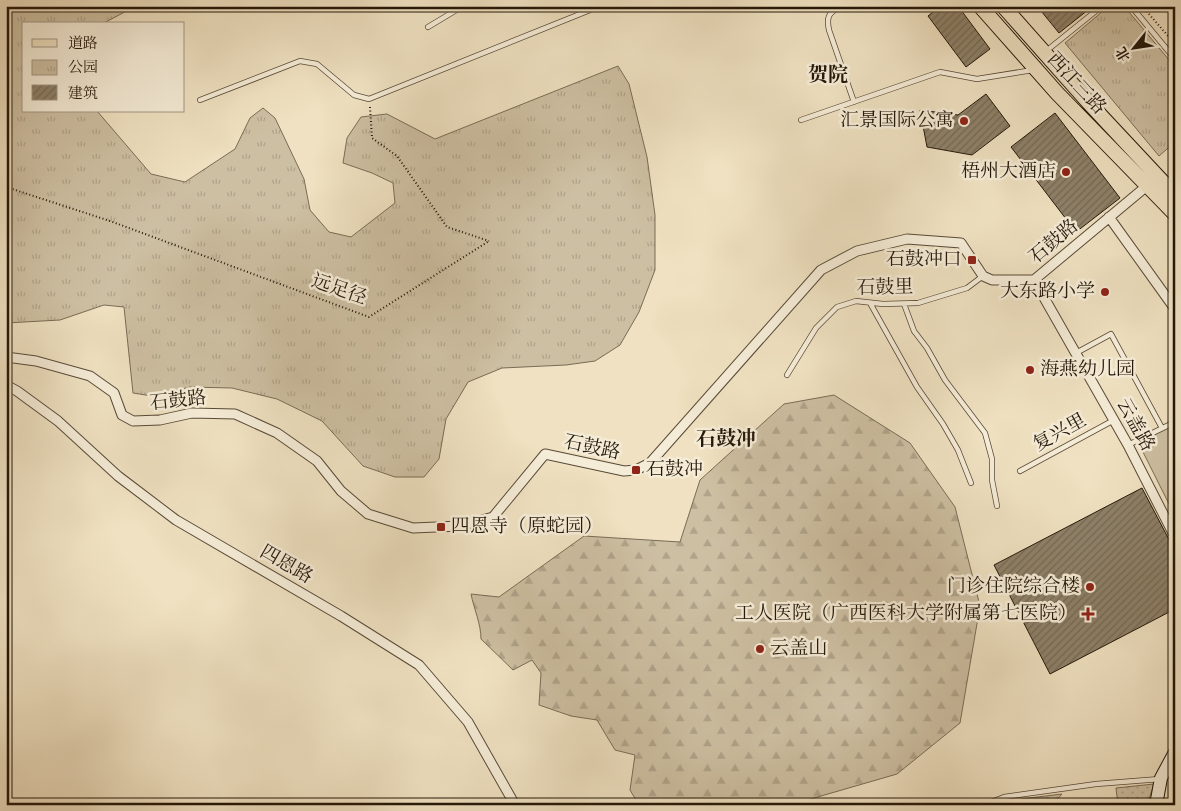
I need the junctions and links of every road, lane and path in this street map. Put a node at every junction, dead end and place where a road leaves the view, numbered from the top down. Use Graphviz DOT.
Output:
graph roads {
  1 [pos="463,6"];
  2 [pos="600,6"];
  3 [pos="841,6"];
  4 [pos="980,6"];
  5 [pos="1003,6"];
  6 [pos="1102,6"];
  7 [pos="1131,6"];
  8 [pos="1142,6"];
  9 [pos="428,27"];
  10 [pos="1175,44"];
  11 [pos="1044,53"];
  12 [pos="1175,59"];
  13 [pos="1036,70"];
  14 [pos="369,99"];
  15 [pos="200,100"];
  16 [pos="854,102"];
  17 [pos="801,120"];
  18 [pos="1153,181"];
  19 [pos="6,187"];
  20 [pos="1175,194"];
  21 [pos="1175,214"];
  22 [pos="1109,217"];
  23 [pos="982,276"];
  24 [pos="1034,280"];
  25 [pos="870,302"];
  26 [pos="904,304"];
  27 [pos="1175,309"];
  28 [pos="1076,353"];
  29 [pos="6,358"];
  30 [pos="787,374"];
  31 [pos="6,385"];
  32 [pos="1114,420"];
  33 [pos="1175,422"];
  34 [pos="1162,428"];
  35 [pos="1128,445"];
  36 [pos="1020,471"];
  37 [pos="971,483"];
  38 [pos="997,506"];
  39 [pos="1175,537"];
  40 [pos="1175,752"];
  41 [pos="1162,778"];
  42 [pos="515,805"];
  43 [pos="984,805"];
  44 [pos="1156,805"];
  1 -- 9 [label="lane"];
  2 -- 14 [label="lane"];
  3 -- 16 [label="lane"];
  4 -- 13 [label="main road, 西江三路"];
  5 -- 11 [label="main road, 西江三路"];
  6 -- 11 [label="lane"];
  7 -- 12 [label="lane"];
  8 -- 10 [label="path"];
  11 -- 18 [label="main road, 西江三路"];
  13 -- 16 [label="lane"];
  13 -- 18 [label="main road, 西江三路"];
  14 -- 15 [label="lane"];
  14 -- 19 [label="path, 远足径"];
  16 -- 17 [label="lane"];
  18 -- 20 [label="main road"];
  18 -- 21 [label="main road"];
  18 -- 22 [label="street, 石鼓路"];
  22 -- 24 [label="street, 石鼓路"];
  22 -- 27 [label="street"];
  23 -- 24 [label="street, 石鼓路"];
  23 -- 26 [label="lane, 石鼓里"];
  23 -- 29 [label="street, 石鼓路"];
  24 -- 28 [label="street, 云盖路"];
  25 -- 26 [label="lane, 石鼓里"];
  25 -- 30 [label="lane, 石鼓里"];
  25 -- 37 [label="lane"];
  26 -- 38 [label="lane"];
  28 -- 32 [label="street, 云盖路"];
  28 -- 34 [label="lane"];
  31 -- 42 [label="street, 四恩路"];
  32 -- 35 [label="street, 云盖路"];
  32 -- 36 [label="lane, 复兴里"];
  33 -- 34 [label="lane"];
  34 -- 35 [label="lane"];
  35 -- 39 [label="street, 云盖路"];
  40 -- 41 [label="street"];
  41 -- 43 [label="lane"];
  41 -- 44 [label="street"];
}
